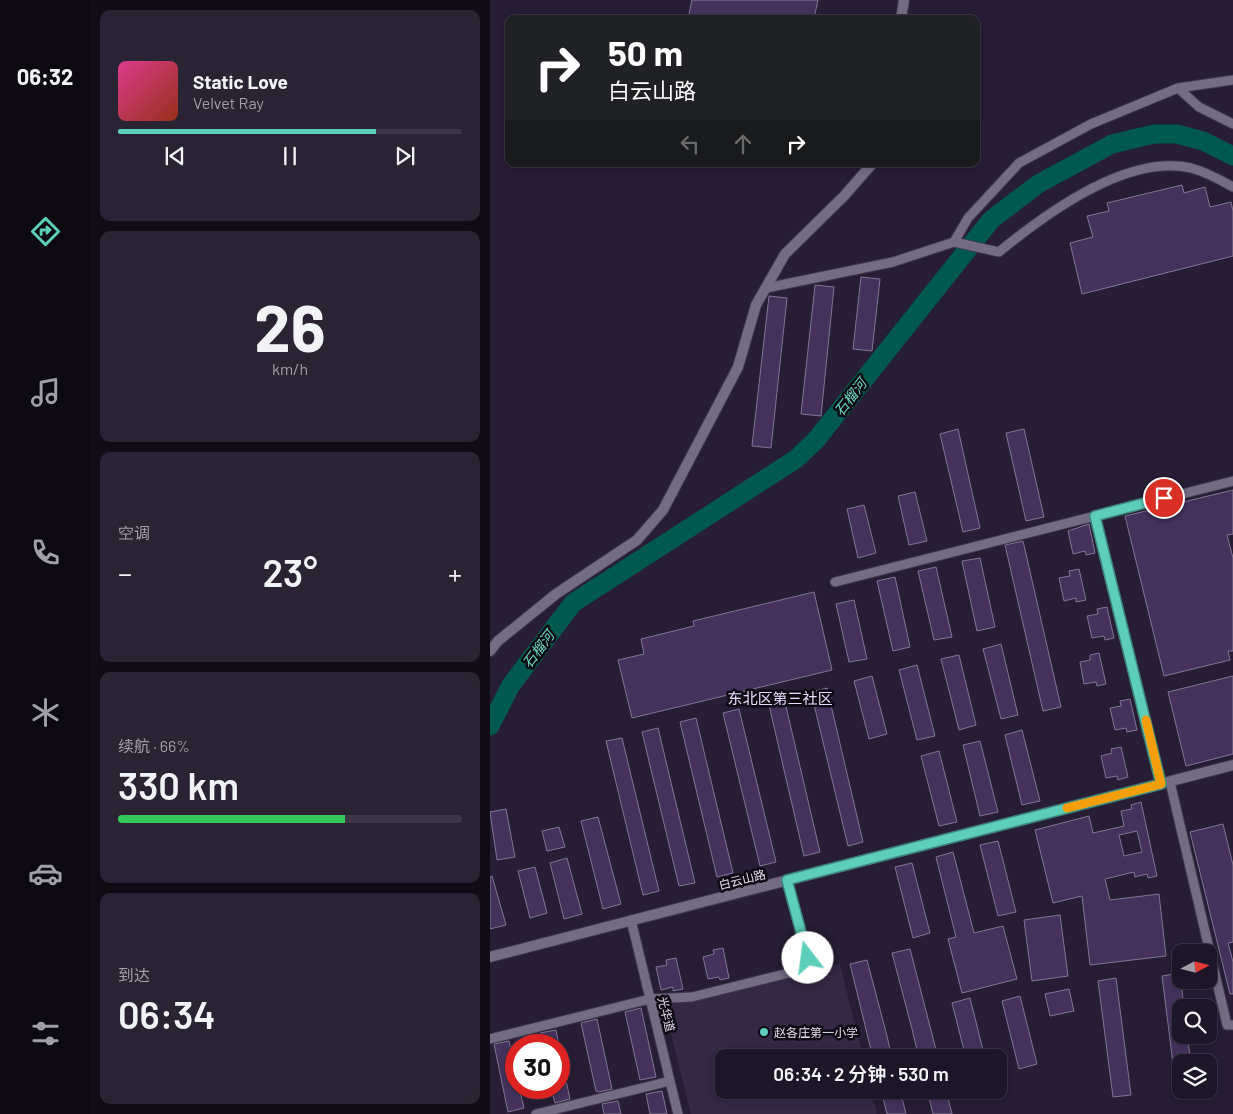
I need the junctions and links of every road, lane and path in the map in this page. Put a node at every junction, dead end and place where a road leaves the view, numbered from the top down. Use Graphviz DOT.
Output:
graph roads {
  1 [pos="904,0"];
  2 [pos="902,15"];
  3 [pos="1233,80"];
  4 [pos="1178,88"];
  5 [pos="1233,124"];
  6 [pos="869,167"];
  7 [pos="1233,187"];
  8 [pos="956,242"];
  9 [pos="766,288"];
  10 [pos="1233,481"];
  11 [pos="1095,516"];
  12 [pos="835,582"];
  13 [pos="490,651"];
  14 [pos="1233,765"];
  15 [pos="1166,783"];
  16 [pos="787,880"];
  17 [pos="631,920"];
  18 [pos="490,957"];
  19 [pos="650,999"];
  20 [pos="1233,1025"];
  21 [pos="490,1039"];
  22 [pos="670,1081"];
  23 [pos="536,1114"];
  24 [pos="678,1114"];
  1 -- 2 [label="street"];
  3 -- 4 [label="street"];
  4 -- 5 [label="street"];
  4 -- 8 [label="street"];
  6 -- 9 [label="street"];
  7 -- 8 [label="street"];
  8 -- 9 [label="street"];
  9 -- 13 [label="street"];
  10 -- 11 [label="street"];
  11 -- 12 [label="street"];
  11 -- 15 [label="street"];
  14 -- 15 [label="street, 白云山路"];
  15 -- 16 [label="street, 白云山路"];
  15 -- 20 [label="street"];
  16 -- 17 [label="street, 白云山路"];
  16 -- 19 [label="street"];
  17 -- 18 [label="street, 白云山路"];
  17 -- 19 [label="street, 光华道"];
  19 -- 21 [label="street"];
  19 -- 22 [label="street, 光华道"];
  22 -- 23 [label="street"];
  22 -- 24 [label="street, 光华道"];
}
